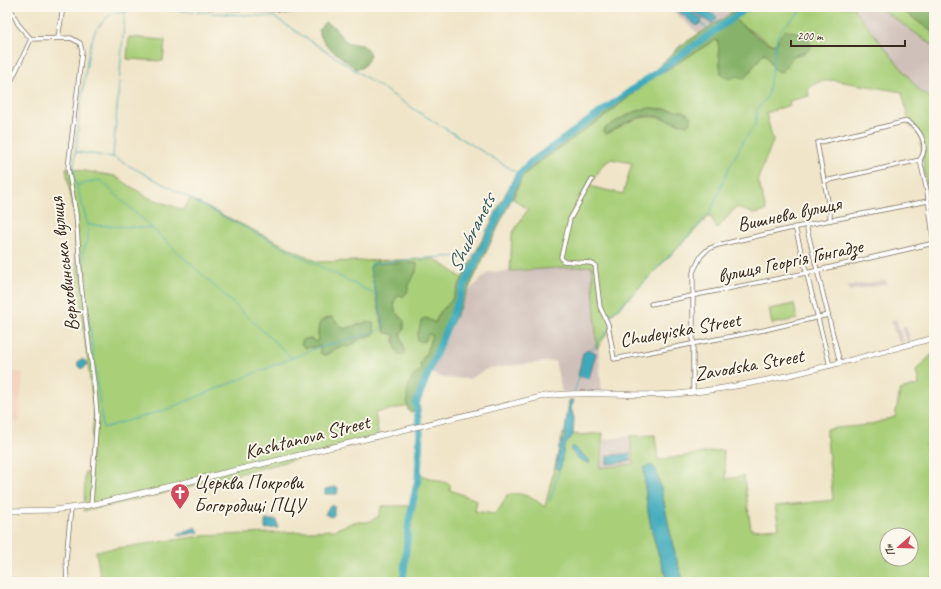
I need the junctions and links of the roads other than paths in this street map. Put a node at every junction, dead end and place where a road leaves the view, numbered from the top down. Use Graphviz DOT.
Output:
graph roads {
  1 [pos="10,7"];
  2 [pos="63,7"];
  3 [pos="208,7"];
  4 [pos="293,7"];
  5 [pos="58,38"];
  6 [pos="31,39"];
  7 [pos="7,90"];
  8 [pos="920,160"];
  9 [pos="592,180"];
  10 [pos="825,181"];
  11 [pos="928,200"];
  12 [pos="830,220"];
  13 [pos="806,225"];
  14 [pos="795,227"];
  15 [pos="934,244"];
  16 [pos="816,271"];
  17 [pos="806,273"];
  18 [pos="692,297"];
  19 [pos="651,304"];
  20 [pos="828,315"];
  21 [pos="818,318"];
  22 [pos="934,338"];
  23 [pos="694,344"];
  24 [pos="840,363"];
  25 [pos="830,366"];
  26 [pos="694,392"];
  27 [pos="568,393"];
  28 [pos="91,505"];
  29 [pos="71,508"];
  30 [pos="7,511"];
  31 [pos="67,582"];
  1 -- 6 [label="street"];
  2 -- 5 [label="street"];
  3 -- 4 [label="street"];
  5 -- 6 [label="street"];
  5 -- 28 [label="street, Верховинська вулиця"];
  6 -- 7 [label="street"];
  8 -- 10 [label="street"];
  8 -- 10 [label="street"];
  8 -- 11 [label="street"];
  9 -- 23 [label="street, Chudeyiska Street"];
  10 -- 12 [label="street"];
  11 -- 12 [label="street, Вишнева вулиця"];
  11 -- 15 [label="street"];
  12 -- 13 [label="street, Вишнева вулиця"];
  13 -- 14 [label="street, Вишнева вулиця"];
  13 -- 16 [label="street"];
  14 -- 17 [label="street"];
  14 -- 18 [label="street, Вишнева вулиця"];
  15 -- 16 [label="street, вулиця Георгія Гонгадзе"];
  16 -- 17 [label="street, вулиця Георгія Гонгадзе"];
  16 -- 20 [label="street"];
  17 -- 18 [label="street, вулиця Георгія Гонгадзе"];
  17 -- 21 [label="street"];
  18 -- 19 [label="street, вулиця Георгія Гонгадзе"];
  18 -- 23 [label="street, Вишнева вулиця"];
  20 -- 21 [label="street, Chudeyiska Street"];
  20 -- 24 [label="street"];
  21 -- 23 [label="street, Chudeyiska Street"];
  21 -- 25 [label="street"];
  22 -- 24 [label="main road, Zavodska Street"];
  23 -- 26 [label="street, Вишнева вулиця"];
  24 -- 25 [label="main road, Zavodska Street"];
  25 -- 26 [label="main road, Zavodska Street"];
  26 -- 27 [label="main road, Zavodska Street"];
  27 -- 28 [label="main road, Kashtanova Street"];
  28 -- 29 [label="main road, Kashtanova Street"];
  29 -- 30 [label="main road, Kashtanova Street"];
  29 -- 31 [label="street"];
}
